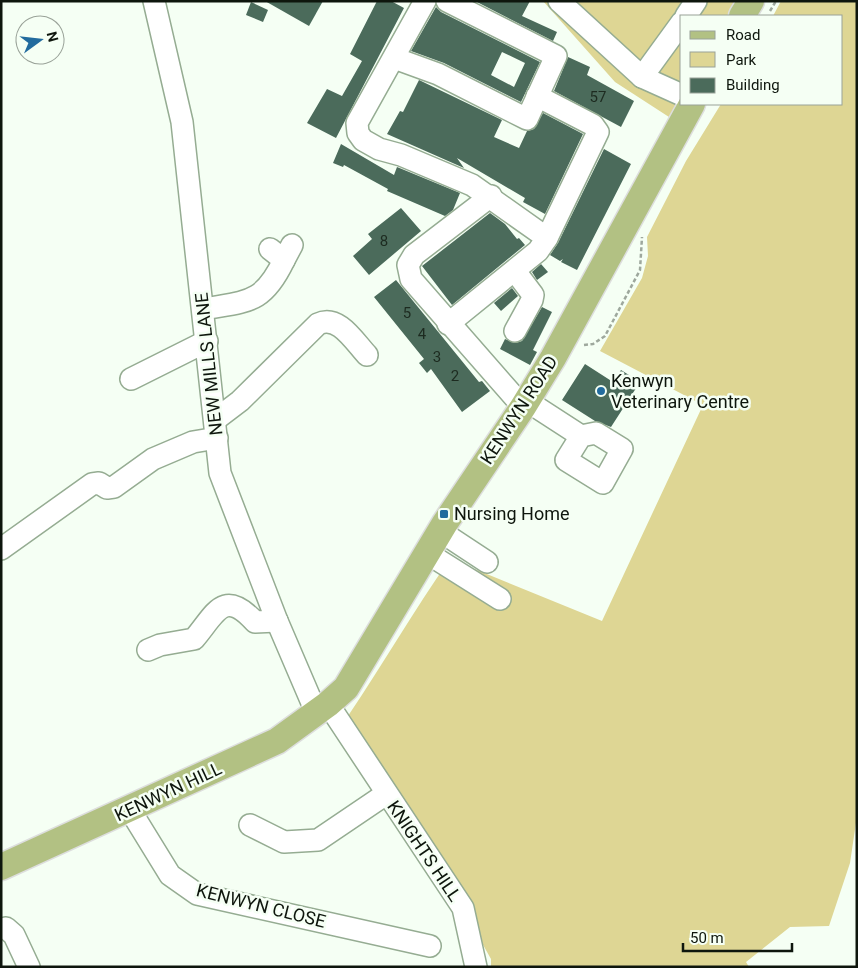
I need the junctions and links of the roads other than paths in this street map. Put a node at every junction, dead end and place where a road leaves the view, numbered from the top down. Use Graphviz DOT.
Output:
graph roads {
  1 [pos="154,1"];
  2 [pos="425,1"];
  3 [pos="447,1"];
  4 [pos="559,1"];
  5 [pos="696,1"];
  6 [pos="751,1"];
  7 [pos="687,15"];
  8 [pos="743,15"];
  9 [pos="680,25"];
  10 [pos="394,58"];
  11 [pos="642,77"];
  12 [pos="680,94"];
  13 [pos="538,96"];
  14 [pos="691,105"];
  15 [pos="472,185"];
  16 [pos="491,196"];
  17 [pos="464,216"];
  18 [pos="547,238"];
  19 [pos="282,251"];
  20 [pos="516,271"];
  21 [pos="204,308"];
  22 [pos="448,324"];
  23 [pos="515,331"];
  24 [pos="207,341"];
  25 [pos="367,355"];
  26 [pos="131,380"];
  27 [pos="525,404"];
  28 [pos="216,429"];
  29 [pos="581,436"];
  30 [pos="433,542"];
  31 [pos="1,549"];
  32 [pos="487,562"];
  33 [pos="500,599"];
  34 [pos="277,621"];
  35 [pos="148,650"];
  36 [pos="322,708"];
  37 [pos="386,794"];
  38 [pos="130,810"];
  39 [pos="250,825"];
  40 [pos="1,867"];
  41 [pos="6,928"];
  42 [pos="430,946"];
  43 [pos="29,967"];
  44 [pos="476,967"];
  1 -- 21 [label="street, NEW MILLS LANE"];
  2 -- 10 [label="street"];
  3 -- 13 [label="street"];
  4 -- 11 [label="street"];
  5 -- 7 [label="street"];
  6 -- 8 [label="main road"];
  9 -- 11 [label="street"];
  10 -- 13 [label="street"];
  10 -- 15 [label="street"];
  11 -- 12 [label="street"];
  13 -- 18 [label="street"];
  14 -- 27 [label="main road, KENWYN ROAD"];
  15 -- 16 [label="street"];
  15 -- 17 [label="street"];
  16 -- 17 [label="street"];
  16 -- 18 [label="street"];
  17 -- 22 [label="street"];
  18 -- 20 [label="street"];
  19 -- 21 [label="street"];
  20 -- 22 [label="street"];
  20 -- 23 [label="street"];
  21 -- 24 [label="street, NEW MILLS LANE"];
  22 -- 27 [label="street"];
  24 -- 26 [label="street"];
  24 -- 28 [label="street, NEW MILLS LANE"];
  25 -- 28 [label="street"];
  27 -- 29 [label="street"];
  27 -- 30 [label="main road, KENWYN ROAD"];
  28 -- 31 [label="street"];
  28 -- 34 [label="street, NEW MILLS LANE"];
  30 -- 32 [label="street"];
  30 -- 33 [label="street"];
  30 -- 36 [label="main road, KENWYN ROAD"];
  34 -- 35 [label="street"];
  34 -- 36 [label="street, NEW MILLS LANE"];
  36 -- 37 [label="street, KNIGHTS HILL"];
  36 -- 38 [label="main road, KENWYN HILL"];
  37 -- 39 [label="street, KNIGHTS HILL"];
  37 -- 44 [label="street, KNIGHTS HILL"];
  38 -- 40 [label="main road, KENWYN HILL"];
  38 -- 42 [label="street, KENWYN CLOSE"];
  41 -- 43 [label="street"];
}
